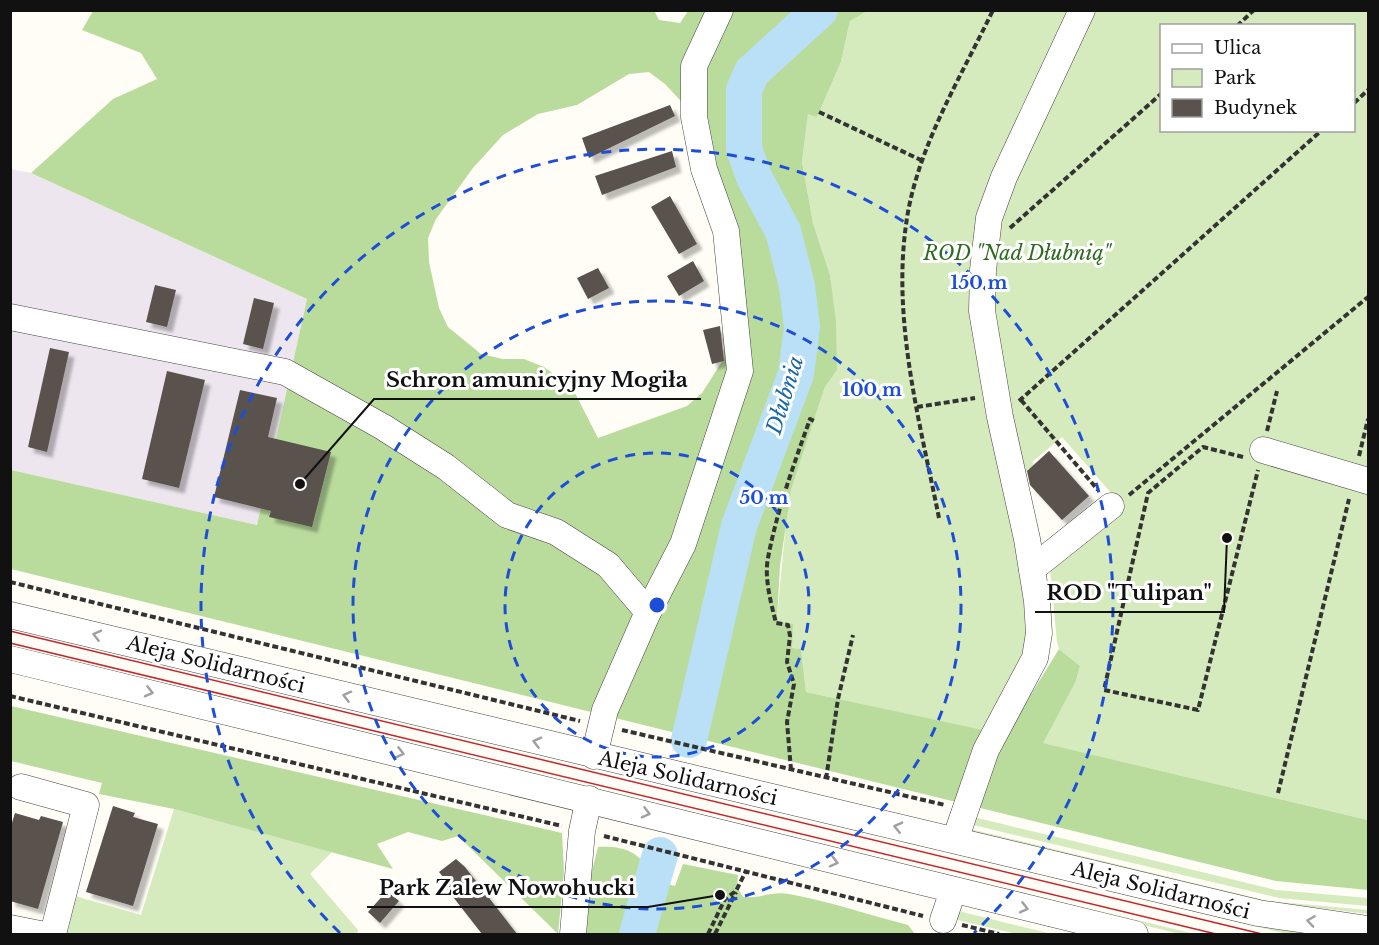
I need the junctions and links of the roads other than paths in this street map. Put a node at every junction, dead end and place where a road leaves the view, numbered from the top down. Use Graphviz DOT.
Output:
graph roads {
  1 [pos="720,10"];
  2 [pos="1082,10"];
  3 [pos="10,317"];
  4 [pos="1262,456"];
  5 [pos="1361,479"];
  6 [pos="1115,504"];
  7 [pos="1032,569"];
  8 [pos="648,612"];
  9 [pos="10,615"];
  10 [pos="10,658"];
  11 [pos="594,756"];
  12 [pos="21,787"];
  13 [pos="589,799"];
  14 [pos="955,840"];
  15 [pos="953,891"];
  16 [pos="942,920"];
  17 [pos="10,928"];
  18 [pos="1368,928"];
  19 [pos="40,934"];
  20 [pos="52,934"];
  21 [pos="573,934"];
  22 [pos="1135,934"];
  1 -- 8 [label="street"];
  2 -- 7 [label="street"];
  3 -- 8 [label="street"];
  4 -- 5 [label="street"];
  6 -- 7 [label="street"];
  7 -- 14 [label="street"];
  8 -- 11 [label="street"];
  11 -- 9 [label="street, Aleja Solidarności, one-way"];
  10 -- 13 [label="street, one-way"];
  14 -- 11 [label="street, Aleja Solidarności, one-way"];
  12 -- 20 [label="street"];
  13 -- 15 [label="street, one-way"];
  13 -- 21 [label="street"];
  18 -- 14 [label="street, Aleja Solidarności, one-way"];
  15 -- 16 [label="street"];
  15 -- 22 [label="street, one-way"];
  17 -- 19 [label="street"];
}
